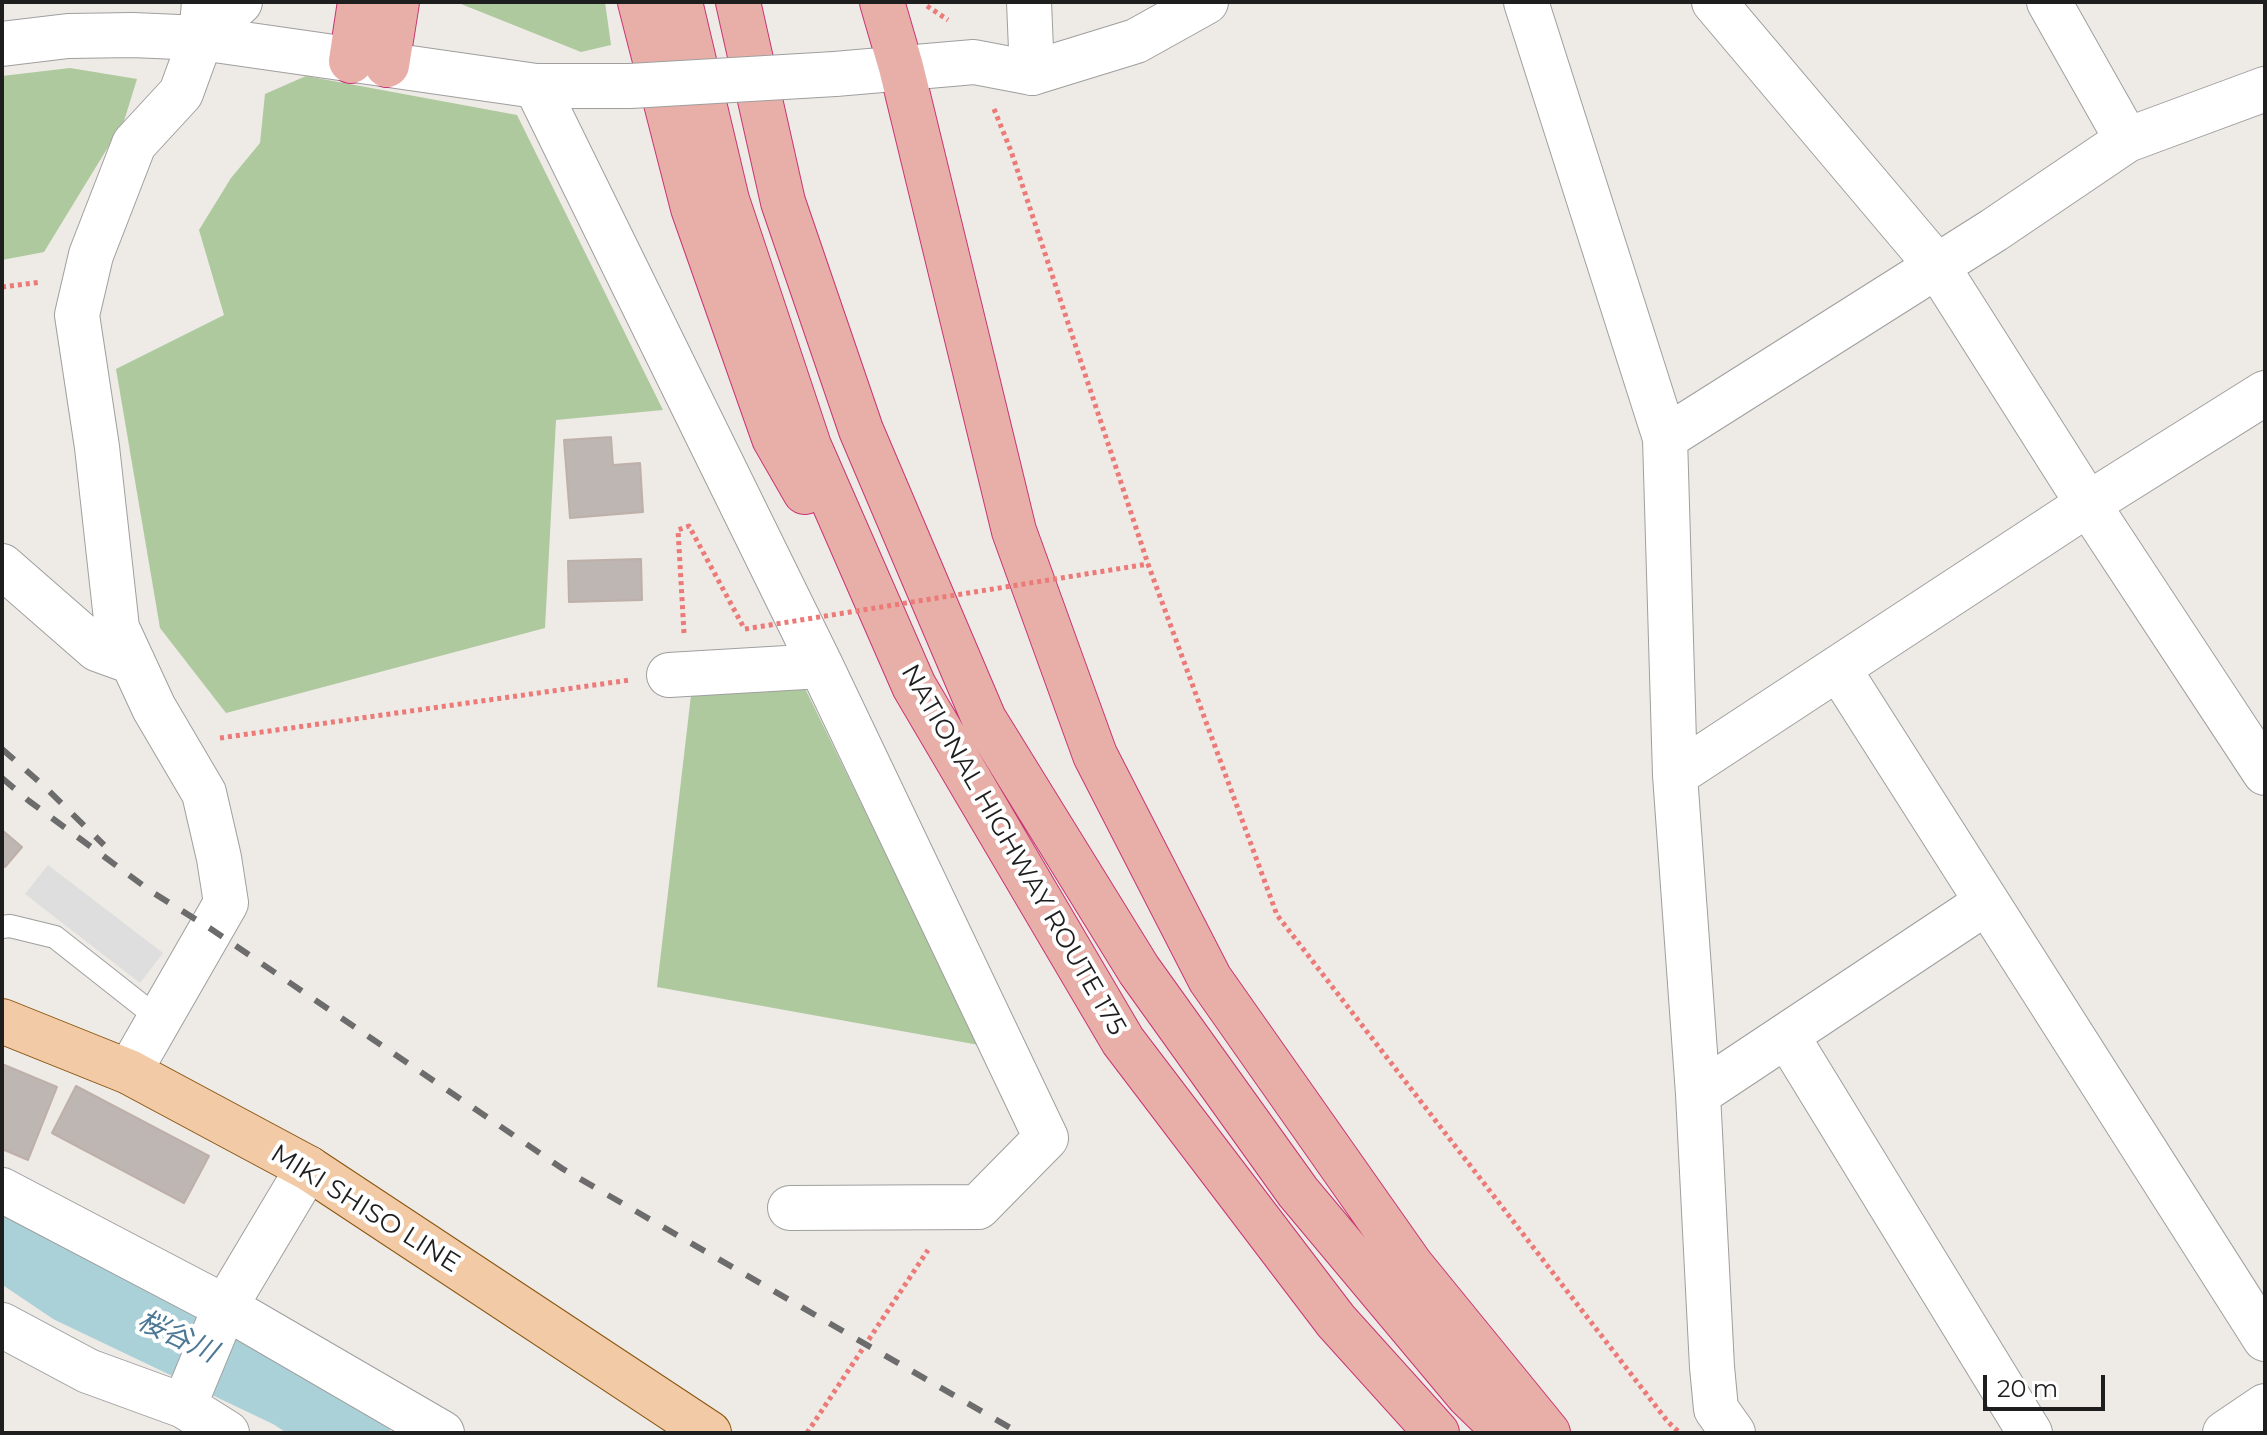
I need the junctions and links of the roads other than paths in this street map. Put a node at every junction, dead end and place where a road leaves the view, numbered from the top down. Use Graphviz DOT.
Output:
graph roads {
  1 [pos="240,2"];
  2 [pos="360,2"];
  3 [pos="397,2"];
  4 [pos="640,2"];
  5 [pos="680,2"];
  6 [pos="738,2"];
  7 [pos="882,2"];
  8 [pos="1029,2"];
  9 [pos="1206,2"];
  10 [pos="1526,2"];
  11 [pos="1714,2"];
  12 [pos="2049,2"];
  13 [pos="202,20"];
  14 [pos="2,44"];
  15 [pos="369,63"];
  16 [pos="901,67"];
  17 [pos="1032,73"];
  18 [pos="536,86"];
  19 [pos="2265,89"];
  20 [pos="2127,140"];
  21 [pos="1937,266"];
  22 [pos="2265,393"];
  23 [pos="1665,438"];
  24 [pos="2088,504"];
  25 [pos="2,566"];
  26 [pos="133,662"];
  27 [pos="821,666"];
  28 [pos="1838,668"];
  29 [pos="678,674"];
  30 [pos="914,686"];
  31 [pos="2265,773"];
  32 [pos="1675,775"];
  33 [pos="1987,902"];
  34 [pos="2,927"];
  35 [pos="159,1019"];
  36 [pos="2,1021"];
  37 [pos="1787,1036"];
  38 [pos="129,1072"];
  39 [pos="1698,1094"];
  40 [pos="308,1168"];
  41 [pos="2,1190"];
  42 [pos="790,1208"];
  43 [pos="225,1307"];
  44 [pos="2,1325"];
  45 [pos="2265,1339"];
  46 [pos="184,1406"];
  47 [pos="2265,1406"];
  48 [pos="227,1433"];
  49 [pos="442,1433"];
  50 [pos="709,1433"];
  51 [pos="1437,1433"];
  52 [pos="1507,1433"];
  53 [pos="1548,1433"];
  54 [pos="1733,1433"];
  55 [pos="2030,1433"];
  56 [pos="2225,1433"];
  1 -- 13 [label="street"];
  2 -- 15 [label="highway"];
  3 -- 15 [label="highway"];
  4 -- 30 [label="highway"];
  5 -- 30 [label="highway, NATIONAL HIGHWAY ROUTE 175"];
  6 -- 52 [label="highway, NATIONAL HIGHWAY ROUTE 175"];
  7 -- 16 [label="highway"];
  8 -- 17 [label="street"];
  9 -- 17 [label="street"];
  10 -- 23 [label="street"];
  11 -- 21 [label="street"];
  12 -- 20 [label="street"];
  13 -- 14 [label="street"];
  13 -- 15 [label="street"];
  13 -- 26 [label="street"];
  15 -- 18 [label="street"];
  16 -- 17 [label="street"];
  16 -- 18 [label="street, bridge"];
  16 -- 53 [label="highway"];
  18 -- 27 [label="street"];
  19 -- 20 [label="street"];
  20 -- 21 [label="street"];
  21 -- 23 [label="street"];
  21 -- 24 [label="street"];
  22 -- 24 [label="street"];
  23 -- 32 [label="street"];
  24 -- 28 [label="street"];
  24 -- 31 [label="street"];
  25 -- 26 [label="street"];
  26 -- 35 [label="street"];
  27 -- 29 [label="street"];
  27 -- 42 [label="street"];
  28 -- 32 [label="street"];
  28 -- 33 [label="street"];
  30 -- 51 [label="highway, NATIONAL HIGHWAY ROUTE 175"];
  32 -- 39 [label="street"];
  33 -- 37 [label="street"];
  33 -- 45 [label="street"];
  34 -- 35 [label="lane"];
  35 -- 38 [label="street"];
  36 -- 38 [label="main road, MIKI SHISO LINE"];
  37 -- 39 [label="street"];
  37 -- 55 [label="street"];
  38 -- 40 [label="main road, MIKI SHISO LINE"];
  39 -- 54 [label="street"];
  40 -- 43 [label="street"];
  40 -- 50 [label="main road, MIKI SHISO LINE"];
  41 -- 43 [label="street"];
  43 -- 46 [label="street"];
  43 -- 49 [label="street"];
  44 -- 46 [label="street"];
  46 -- 48 [label="street"];
  47 -- 56 [label="street"];
}
